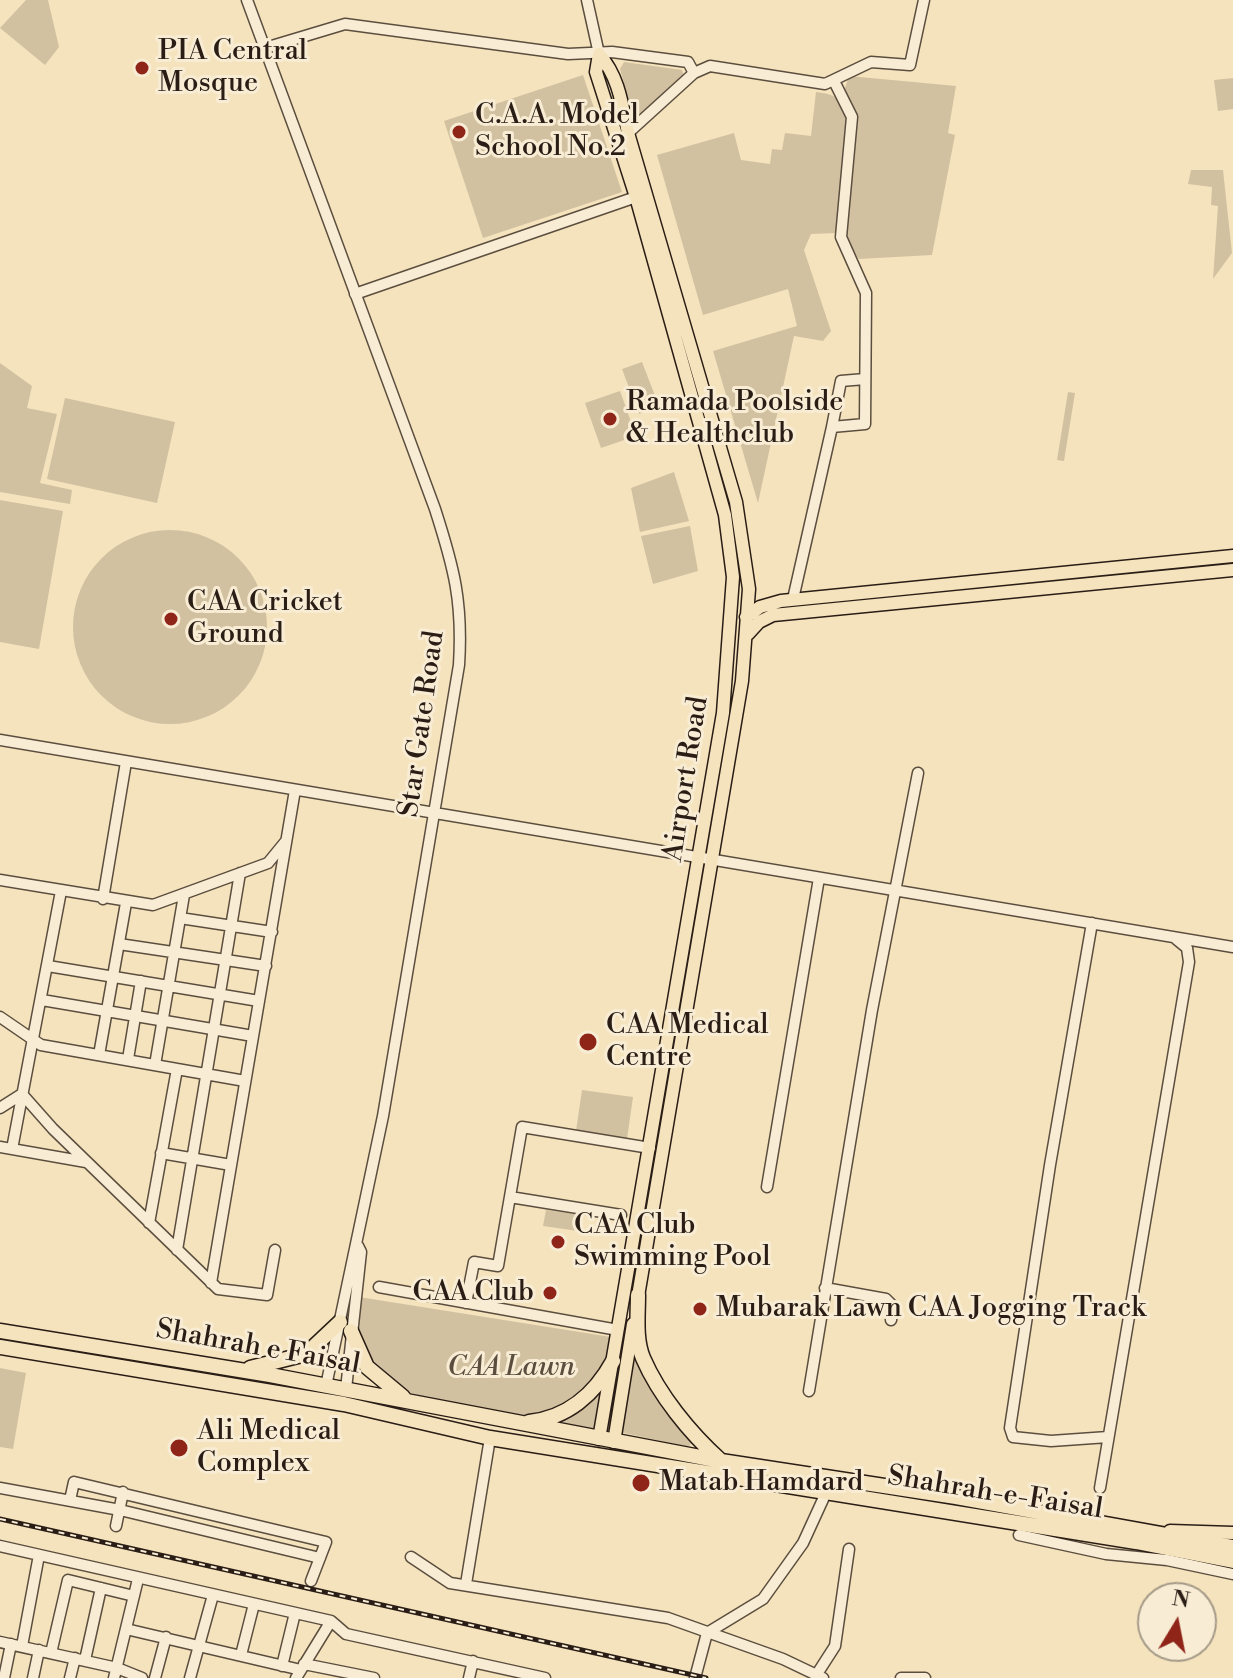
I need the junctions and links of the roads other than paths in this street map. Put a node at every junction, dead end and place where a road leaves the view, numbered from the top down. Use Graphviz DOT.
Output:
graph roads {
  1 [pos="247,0"];
  2 [pos="587,0"];
  3 [pos="924,0"];
  4 [pos="265,48"];
  5 [pos="599,54"];
  6 [pos="694,73"];
  7 [pos="834,81"];
  8 [pos="628,133"];
  9 [pos="636,197"];
  10 [pos="655,244"];
  11 [pos="355,294"];
  12 [pos="682,339"];
  13 [pos="865,379"];
  14 [pos="832,427"];
  15 [pos="1233,556"];
  16 [pos="1233,570"];
  17 [pos="733,577"];
  18 [pos="748,580"];
  19 [pos="748,598"];
  20 [pos="787,600"];
  21 [pos="754,611"];
  22 [pos="773,615"];
  23 [pos="748,634"];
  24 [pos="731,635"];
  25 [pos="0,740"];
  26 [pos="126,762"];
  27 [pos="918,773"];
  28 [pos="295,790"];
  29 [pos="435,812"];
  30 [pos="286,840"];
  31 [pos="699,857"];
  32 [pos="713,859"];
  33 [pos="240,873"];
  34 [pos="819,878"];
  35 [pos="0,880"];
  36 [pos="61,891"];
  37 [pos="895,891"];
  38 [pos="184,895"];
  39 [pos="103,899"];
  40 [pos="126,903"];
  41 [pos="180,918"];
  42 [pos="1092,923"];
  43 [pos="232,926"];
  44 [pos="272,932"];
  45 [pos="1175,938"];
  46 [pos="119,944"];
  47 [pos="1233,947"];
  48 [pos="174,952"];
  49 [pos="226,960"];
  50 [pos="48,966"];
  51 [pos="266,966"];
  52 [pos="113,977"];
  53 [pos="141,981"];
  54 [pos="169,986"];
  55 [pos="220,994"];
  56 [pos="42,1000"];
  57 [pos="259,1001"];
  58 [pos="107,1011"];
  59 [pos="135,1016"];
  60 [pos="0,1017"];
  61 [pos="163,1021"];
  62 [pos="214,1029"];
  63 [pos="253,1036"];
  64 [pos="33,1038"];
  65 [pos="99,1055"];
  66 [pos="128,1059"];
  67 [pos="155,1065"];
  68 [pos="177,1069"];
  69 [pos="206,1074"];
  70 [pos="245,1081"];
  71 [pos="22,1094"];
  72 [pos="0,1108"];
  73 [pos="0,1147"];
  74 [pos="650,1148"];
  75 [pos="12,1149"];
  76 [pos="161,1153"];
  77 [pos="192,1158"];
  78 [pos="88,1162"];
  79 [pos="231,1165"];
  80 [pos="767,1187"];
  81 [pos="510,1197"];
  82 [pos="621,1215"];
  83 [pos="149,1223"];
  84 [pos="177,1250"];
  85 [pos="275,1250"];
  86 [pos="211,1283"];
  87 [pos="379,1287"];
  88 [pos="825,1288"];
  89 [pos="638,1295"];
  90 [pos="466,1303"];
  91 [pos="891,1320"];
  92 [pos="346,1326"];
  93 [pos="618,1330"];
  94 [pos="0,1331"];
  95 [pos="0,1347"];
  96 [pos="25,1351"];
  97 [pos="0,1356"];
  98 [pos="613,1361"];
  99 [pos="238,1371"];
  100 [pos="346,1389"];
  101 [pos="809,1391"];
  102 [pos="325,1393"];
  103 [pos="410,1402"];
  104 [pos="488,1419"];
  105 [pos="1108,1437"];
  106 [pos="490,1438"];
  107 [pos="607,1441"];
  108 [pos="721,1461"];
  109 [pos="0,1488"];
  110 [pos="1100,1488"];
  111 [pos="123,1492"];
  112 [pos="825,1495"];
  113 [pos="70,1500"];
  114 [pos="120,1510"];
  115 [pos="238,1519"];
  116 [pos="116,1526"];
  117 [pos="1155,1530"];
  118 [pos="1233,1533"];
  119 [pos="1019,1535"];
  120 [pos="234,1538"];
  121 [pos="0,1546"];
  122 [pos="1233,1547"];
  123 [pos="849,1549"];
  124 [pos="39,1555"];
  125 [pos="411,1557"];
  126 [pos="320,1558"];
  127 [pos="1233,1561"];
  128 [pos="1233,1574"];
  129 [pos="138,1579"];
  130 [pos="311,1581"];
  131 [pos="466,1584"];
  132 [pos="101,1588"];
  133 [pos="213,1595"];
  134 [pos="134,1596"];
  135 [pos="254,1604"];
  136 [pos="295,1613"];
  137 [pos="331,1621"];
  138 [pos="126,1629"];
  139 [pos="707,1633"];
  140 [pos="166,1637"];
  141 [pos="11,1644"];
  142 [pos="197,1644"];
  143 [pos="39,1650"];
  144 [pos="51,1653"];
  145 [pos="241,1655"];
  146 [pos="80,1659"];
  147 [pos="473,1661"];
  148 [pos="282,1666"];
  149 [pos="300,1671"];
  150 [pos="115,1673"];
  151 [pos="516,1675"];
  152 [pos="820,1676"];
  153 [pos="4,1678"];
  154 [pos="33,1678"];
  155 [pos="70,1678"];
  156 [pos="142,1678"];
  157 [pos="155,1678"];
  158 [pos="190,1678"];
  159 [pos="374,1678"];
  160 [pos="469,1678"];
  161 [pos="545,1678"];
  162 [pos="695,1678"];
  163 [pos="901,1678"];
  164 [pos="925,1678"];
  1 -- 4 [label="street, Star Gate Road"];
  2 -- 5 [label="street"];
  3 -- 7 [label="street"];
  4 -- 5 [label="street"];
  4 -- 11 [label="street, Star Gate Road"];
  5 -- 6 [label="street"];
  5 -- 8 [label="main road"];
  5 -- 9 [label="main road"];
  6 -- 7 [label="street"];
  6 -- 8 [label="street"];
  7 -- 13 [label="street"];
  8 -- 10 [label="main road"];
  9 -- 10 [label="main road"];
  9 -- 11 [label="street"];
  10 -- 12 [label="main road"];
  11 -- 29 [label="street, Star Gate Road"];
  12 -- 17 [label="main road, Airport Road"];
  12 -- 18 [label="main road, Airport Road"];
  13 -- 14 [label="street"];
  13 -- 14 [label="street"];
  14 -- 20 [label="street"];
  15 -- 20 [label="main road"];
  16 -- 22 [label="main road"];
  17 -- 19 [label="main road"];
  17 -- 24 [label="main road, Airport Road"];
  18 -- 19 [label="main road, Airport Road"];
  18 -- 20 [label="main road"];
  19 -- 21 [label="main road, Airport Road"];
  20 -- 21 [label="main road"];
  21 -- 22 [label="main road"];
  21 -- 23 [label="main road, Airport Road"];
  21 -- 24 [label="main road"];
  22 -- 23 [label="main road"];
  23 -- 32 [label="main road, Airport Road"];
  24 -- 31 [label="main road, Airport Road"];
  25 -- 26 [label="street"];
  26 -- 28 [label="street"];
  26 -- 39 [label="street"];
  27 -- 37 [label="street"];
  28 -- 29 [label="street"];
  28 -- 30 [label="street"];
  29 -- 31 [label="street"];
  29 -- 92 [label="street, Star Gate Road"];
  30 -- 33 [label="street"];
  30 -- 44 [label="street"];
  31 -- 32 [label="street"];
  31 -- 74 [label="main road, Airport Road"];
  32 -- 34 [label="street"];
  32 -- 89 [label="main road, Airport Road"];
  33 -- 38 [label="street"];
  33 -- 43 [label="street"];
  34 -- 37 [label="street"];
  34 -- 80 [label="street"];
  35 -- 36 [label="street"];
  36 -- 39 [label="street"];
  36 -- 50 [label="street"];
  37 -- 42 [label="street"];
  37 -- 88 [label="street"];
  38 -- 40 [label="street"];
  38 -- 41 [label="street"];
  39 -- 40 [label="street"];
  40 -- 46 [label="street"];
  41 -- 43 [label="street"];
  41 -- 48 [label="street"];
  42 -- 45 [label="street"];
  42 -- 105 [label="street"];
  43 -- 44 [label="street"];
  43 -- 49 [label="street"];
  44 -- 51 [label="street"];
  45 -- 47 [label="street"];
  45 -- 105 [label="street"];
  46 -- 48 [label="street"];
  46 -- 52 [label="street"];
  48 -- 49 [label="street"];
  48 -- 54 [label="street"];
  49 -- 51 [label="street"];
  49 -- 55 [label="street"];
  50 -- 52 [label="street"];
  50 -- 56 [label="street"];
  51 -- 57 [label="street"];
  52 -- 53 [label="street"];
  52 -- 58 [label="street"];
  53 -- 54 [label="street"];
  53 -- 59 [label="street"];
  54 -- 55 [label="street"];
  54 -- 61 [label="street"];
  55 -- 57 [label="street"];
  55 -- 62 [label="street"];
  56 -- 58 [label="street"];
  56 -- 64 [label="street"];
  57 -- 63 [label="street"];
  58 -- 59 [label="street"];
  58 -- 65 [label="street"];
  59 -- 61 [label="street"];
  59 -- 66 [label="street"];
  60 -- 64 [label="street"];
  61 -- 62 [label="street"];
  61 -- 67 [label="street"];
  62 -- 63 [label="street"];
  62 -- 69 [label="street"];
  63 -- 70 [label="street"];
  64 -- 65 [label="street"];
  64 -- 71 [label="street"];
  65 -- 66 [label="street"];
  66 -- 67 [label="street"];
  67 -- 68 [label="street"];
  68 -- 69 [label="street"];
  68 -- 76 [label="street"];
  69 -- 70 [label="street"];
  69 -- 77 [label="street"];
  70 -- 79 [label="street"];
  71 -- 72 [label="street"];
  71 -- 75 [label="street"];
  71 -- 78 [label="street"];
  73 -- 75 [label="street"];
  74 -- 81 [label="street"];
  74 -- 93 [label="main road, Airport Road"];
  75 -- 78 [label="street"];
  76 -- 77 [label="street"];
  76 -- 83 [label="street"];
  77 -- 79 [label="street"];
  77 -- 84 [label="street"];
  78 -- 83 [label="street"];
  79 -- 86 [label="street"];
  81 -- 82 [label="street"];
  81 -- 90 [label="street"];
  83 -- 84 [label="street"];
  84 -- 86 [label="street"];
  85 -- 86 [label="street"];
  87 -- 90 [label="street"];
  88 -- 91 [label="street"];
  88 -- 101 [label="street"];
  89 -- 107 [label="main road, Airport Road"];
  89 -- 108 [label="highway"];
  90 -- 93 [label="street"];
  92 -- 99 [label="highway"];
  92 -- 100 [label="street, Star Gate Road"];
  92 -- 102 [label="street, Star Gate Road"];
  92 -- 103 [label="highway"];
  93 -- 98 [label="main road, Airport Road"];
  94 -- 99 [label="highway, Shahrah e Faisal"];
  95 -- 96 [label="highway"];
  96 -- 97 [label="highway"];
  96 -- 102 [label="highway, Shahrah e Faisal"];
  98 -- 104 [label="highway"];
  98 -- 107 [label="main road, Airport Road"];
  99 -- 102 [label="highway, Shahrah e Faisal"];
  100 -- 102 [label="highway, Shahrah e Faisal"];
  100 -- 103 [label="highway, Shahrah e Faisal"];
  102 -- 106 [label="highway, Shahrah-e-Faisal"];
  103 -- 104 [label="highway, Shahrah-e-Faisal"];
  104 -- 107 [label="highway, Shahrah-e-Faisal"];
  105 -- 110 [label="street"];
  106 -- 112 [label="highway, Shahrah-e-Faisal"];
  106 -- 131 [label="street"];
  107 -- 108 [label="highway, Shahrah-e-Faisal"];
  108 -- 117 [label="highway, Shahrah-e-Faisal"];
  109 -- 113 [label="street"];
  111 -- 113 [label="street"];
  111 -- 114 [label="street"];
  111 -- 115 [label="street"];
  112 -- 127 [label="highway, Shahrah-e-Faisal"];
  112 -- 139 [label="street"];
  113 -- 114 [label="street"];
  114 -- 116 [label="street"];
  114 -- 120 [label="street"];
  115 -- 120 [label="street"];
  115 -- 126 [label="street"];
  117 -- 118 [label="main road"];
  117 -- 122 [label="highway, Shahrah-e-Faisal"];
  119 -- 128 [label="street"];
  120 -- 126 [label="street"];
  121 -- 124 [label="street"];
  123 -- 152 [label="street"];
  124 -- 129 [label="street"];
  124 -- 141 [label="street"];
  125 -- 131 [label="street"];
  126 -- 130 [label="street"];
  129 -- 133 [label="street"];
  129 -- 134 [label="street"];
  131 -- 139 [label="street"];
  132 -- 134 [label="street"];
  132 -- 144 [label="street"];
  132 -- 146 [label="street"];
  133 -- 135 [label="street"];
  133 -- 142 [label="street"];
  134 -- 138 [label="street"];
  135 -- 136 [label="street"];
  135 -- 145 [label="street"];
  136 -- 137 [label="street"];
  136 -- 148 [label="street"];
  137 -- 147 [label="street"];
  137 -- 149 [label="street"];
  138 -- 140 [label="street"];
  138 -- 150 [label="street"];
  139 -- 152 [label="street"];
  139 -- 162 [label="street"];
  140 -- 142 [label="street"];
  140 -- 157 [label="street"];
  141 -- 143 [label="street"];
  141 -- 153 [label="street"];
  142 -- 145 [label="street"];
  142 -- 158 [label="street"];
  143 -- 144 [label="street"];
  143 -- 154 [label="street"];
  144 -- 146 [label="street"];
  145 -- 148 [label="street"];
  146 -- 150 [label="street"];
  146 -- 155 [label="street"];
  147 -- 151 [label="street"];
  147 -- 160 [label="street"];
  148 -- 149 [label="street"];
  149 -- 159 [label="street"];
  150 -- 156 [label="street"];
  151 -- 161 [label="street"];
  163 -- 164 [label="street"];
}
